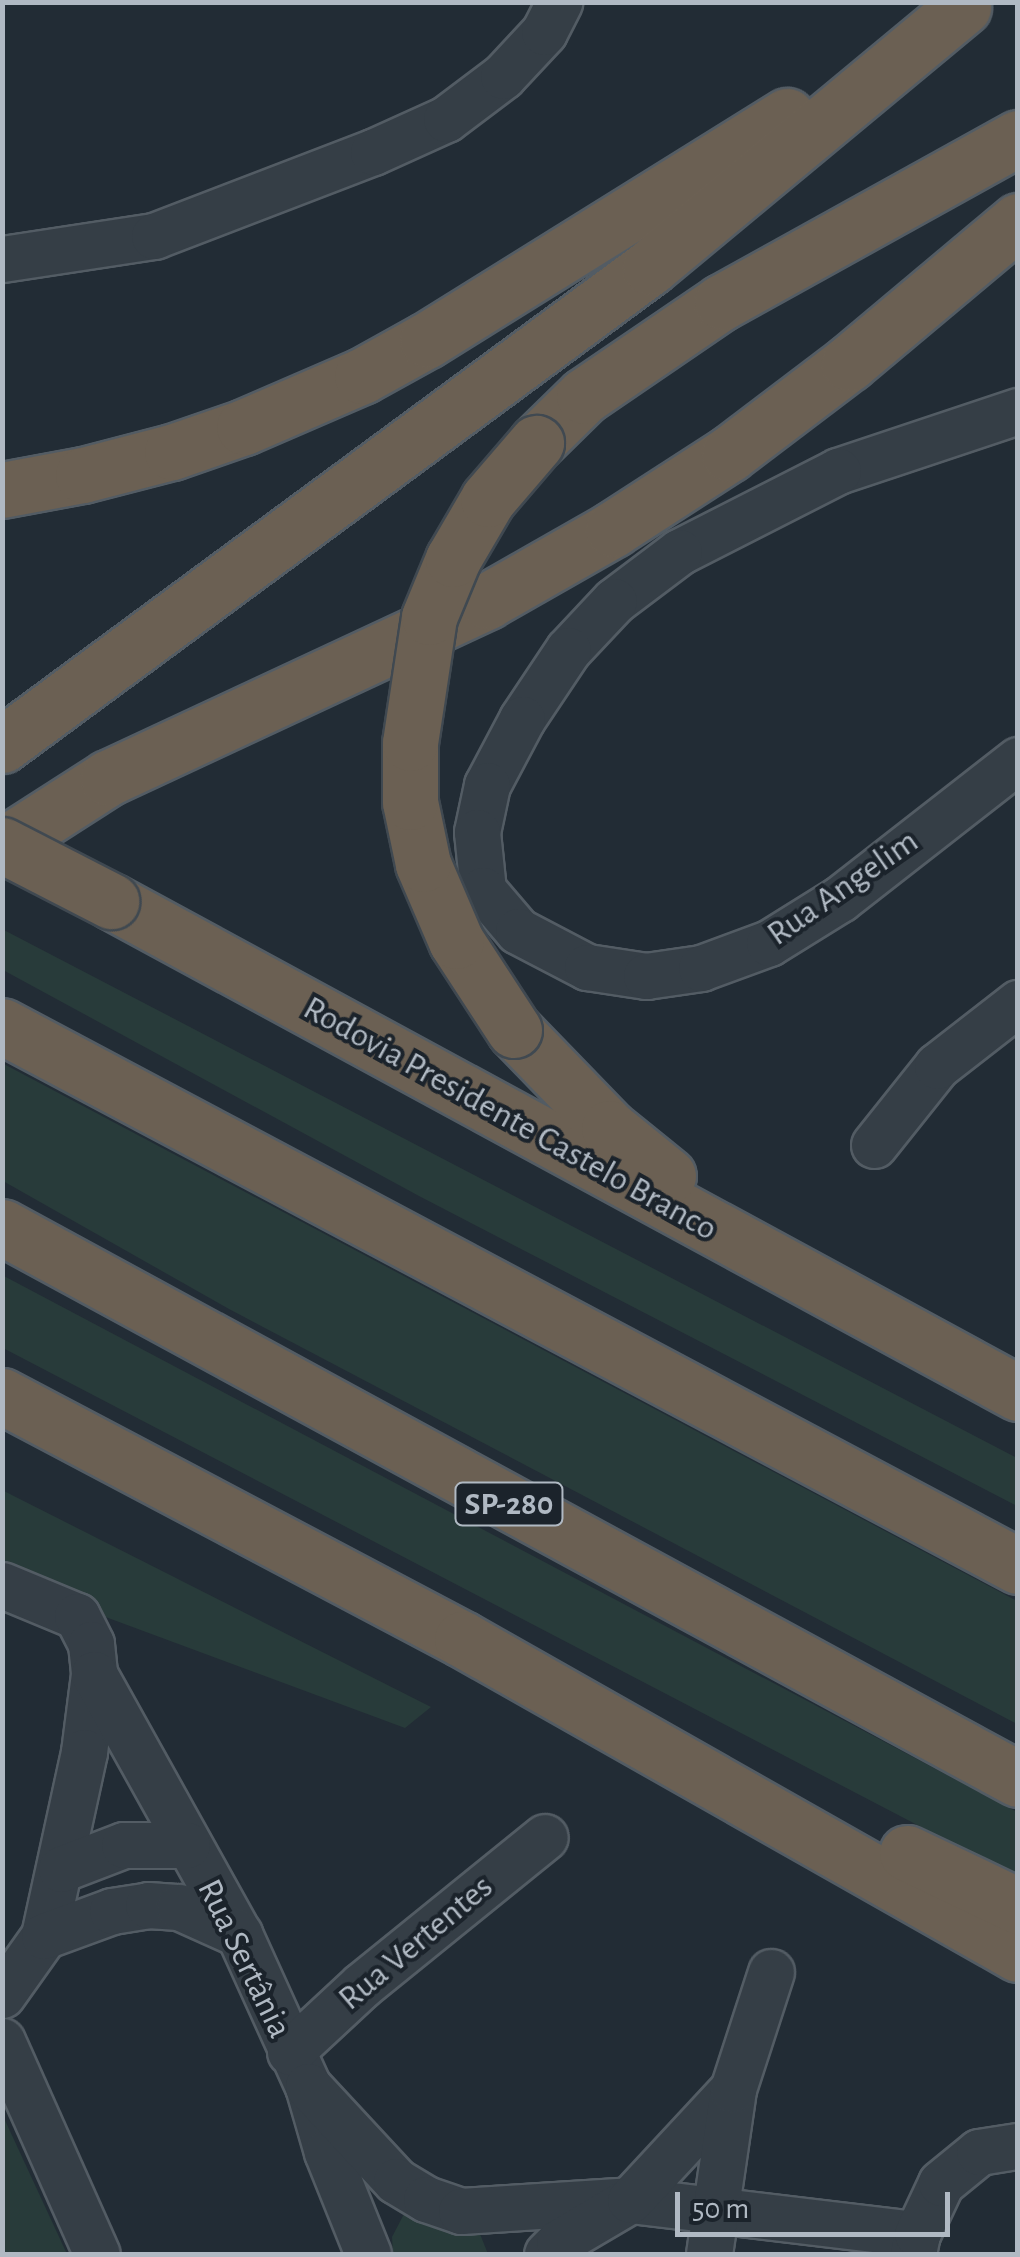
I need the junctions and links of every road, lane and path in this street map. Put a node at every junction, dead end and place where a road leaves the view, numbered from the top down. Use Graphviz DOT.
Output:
graph roads {
  1 [pos="559,2"];
  2 [pos="966,5"];
  3 [pos="1018,138"];
  4 [pos="1018,221"];
  5 [pos="2,259"];
  6 [pos="1018,411"];
  7 [pos="2,490"];
  8 [pos="2,745"];
  9 [pos="1018,760"];
  10 [pos="2,846"];
  11 [pos="1018,1003"];
  12 [pos="2,1026"];
  13 [pos="874,1146"];
  14 [pos="2,1226"];
  15 [pos="890,1326"];
  16 [pos="1018,1393"];
  17 [pos="2,1396"];
  18 [pos="1018,1566"];
  19 [pos="2,1585"];
  20 [pos="462,1640"];
  21 [pos="94,1674"];
  22 [pos="1018,1779"];
  23 [pos="545,1837"];
  24 [pos="186,1846"];
  25 [pos="61,1868"];
  26 [pos="1018,1906"];
  27 [pos="240,1934"];
  28 [pos="44,1936"];
  29 [pos="1018,1954"];
  30 [pos="772,1972"];
  31 [pos="2,1995"];
  32 [pos="2,2041"];
  33 [pos="299,2069"];
  34 [pos="734,2089"];
  35 [pos="1018,2146"];
  36 [pos="630,2200"];
  37 [pos="717,2208"];
  38 [pos="915,2244"];
  39 [pos="97,2254"];
  40 [pos="368,2254"];
  41 [pos="547,2254"];
  42 [pos="710,2254"];
  1 -- 5 [label="street"];
  2 -- 7 [label="highway"];
  2 -- 8 [label="highway"];
  3 -- 15 [label="highway, bridge"];
  4 -- 10 [label="highway"];
  6 -- 9 [label="street, Rua Angelim"];
  10 -- 15 [label="highway, Rodovia Presidente Castelo Branco, bridge"];
  11 -- 13 [label="street"];
  12 -- 18 [label="highway"];
  14 -- 22 [label="highway, SP-280"];
  15 -- 16 [label="highway, Rodovia Presidente Castelo Branco"];
  17 -- 20 [label="highway"];
  19 -- 21 [label="street"];
  20 -- 26 [label="highway"];
  20 -- 29 [label="highway"];
  21 -- 24 [label="street, Rua Sertânia"];
  21 -- 25 [label="street"];
  23 -- 33 [label="street, Rua Vertentes"];
  24 -- 25 [label="street"];
  24 -- 27 [label="street, Rua Sertânia"];
  25 -- 28 [label="street"];
  27 -- 28 [label="street"];
  27 -- 33 [label="street, Rua Sertânia"];
  28 -- 31 [label="street"];
  30 -- 34 [label="street"];
  32 -- 39 [label="street"];
  33 -- 36 [label="street"];
  33 -- 40 [label="street, Rua Sertânia"];
  34 -- 36 [label="street"];
  34 -- 37 [label="street"];
  35 -- 38 [label="street"];
  36 -- 37 [label="street"];
  36 -- 41 [label="street"];
  37 -- 38 [label="street"];
  37 -- 42 [label="street"];
}
